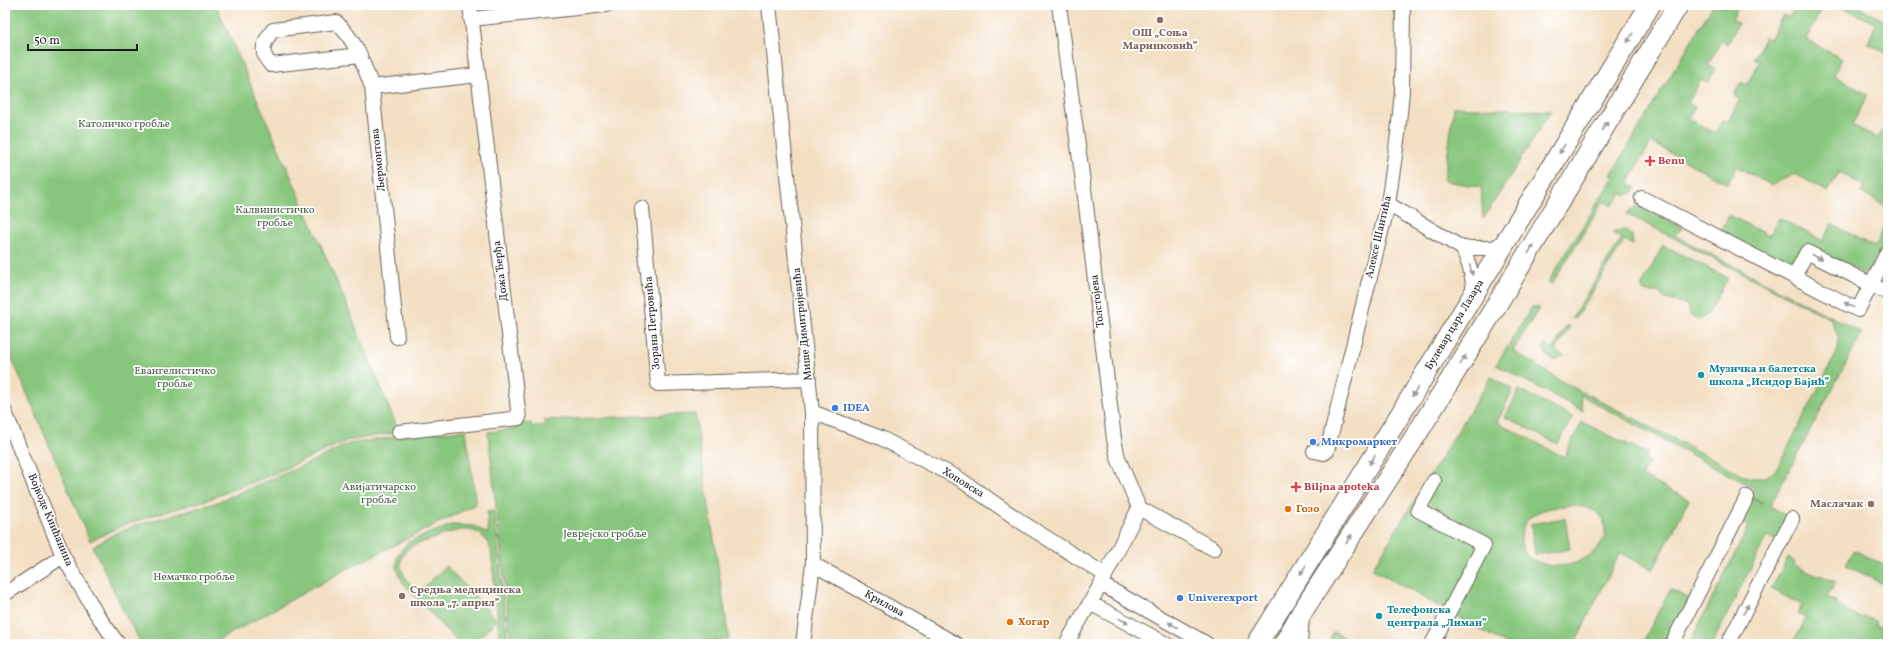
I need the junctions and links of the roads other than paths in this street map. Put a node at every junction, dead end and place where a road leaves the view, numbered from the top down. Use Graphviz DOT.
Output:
graph roads {
  1 [pos="606,5"];
  2 [pos="769,5"];
  3 [pos="1059,5"];
  4 [pos="1403,5"];
  5 [pos="1650,5"];
  6 [pos="1678,5"];
  7 [pos="471,12"];
  8 [pos="360,56"];
  9 [pos="478,75"];
  10 [pos="372,87"];
  11 [pos="1642,198"];
  12 [pos="1388,204"];
  13 [pos="642,208"];
  14 [pos="1507,241"];
  15 [pos="1462,248"];
  16 [pos="1888,251"];
  17 [pos="1794,277"];
  18 [pos="1871,285"];
  19 [pos="1888,293"];
  20 [pos="1474,294"];
  21 [pos="397,337"];
  22 [pos="809,379"];
  23 [pos="5,412"];
  24 [pos="812,412"];
  25 [pos="399,432"];
  26 [pos="1314,451"];
  27 [pos="1434,481"];
  28 [pos="1747,497"];
  29 [pos="1139,508"];
  30 [pos="1792,519"];
  31 [pos="1214,549"];
  32 [pos="64,556"];
  33 [pos="813,564"];
  34 [pos="1103,579"];
  35 [pos="5,594"];
  36 [pos="1090,603"];
  37 [pos="1302,612"];
  38 [pos="118,644"];
  39 [pos="803,644"];
  40 [pos="956,644"];
  41 [pos="1066,644"];
  42 [pos="1166,644"];
  43 [pos="1207,644"];
  44 [pos="1257,644"];
  45 [pos="1284,644"];
  46 [pos="1300,644"];
  47 [pos="1432,644"];
  48 [pos="1672,644"];
  49 [pos="1728,644"];
  1 -- 7 [label="street"];
  2 -- 22 [label="street, Мише Димитријевића"];
  3 -- 29 [label="street, Толстојева"];
  4 -- 12 [label="street, Алексе Шантића"];
  5 -- 14 [label="main road, Булевар цара Лазара, one-way"];
  37 -- 6 [label="main road, one-way"];
  7 -- 9 [label="street, Дожа Ђерђа"];
  8 -- 8 [label="street, Љермонтова"];
  8 -- 10 [label="street, Љермонтова"];
  9 -- 10 [label="street"];
  9 -- 25 [label="street, Дожа Ђерђа"];
  10 -- 21 [label="street, Љермонтова"];
  11 -- 17 [label="street"];
  12 -- 15 [label="street"];
  12 -- 26 [label="street, Алексе Шантића"];
  13 -- 22 [label="street, Зорана Петровића"];
  14 -- 15 [label="street"];
  14 -- 20 [label="main road, Булевар цара Лазара"];
  15 -- 20 [label="street, one-way"];
  16 -- 18 [label="street"];
  18 -- 17 [label="street, one-way"];
  17 -- 18 [label="street, one-way"];
  18 -- 19 [label="street"];
  20 -- 44 [label="main road, Булевар цара Лазара, one-way"];
  22 -- 24 [label="street, Мише Димитријевића"];
  23 -- 32 [label="street, Војводе Книћанина"];
  24 -- 33 [label="street, Мише Димитријевића"];
  24 -- 34 [label="street, Хоповска"];
  27 -- 47 [label="street"];
  28 -- 48 [label="street"];
  29 -- 31 [label="street"];
  29 -- 34 [label="street"];
  49 -- 30 [label="street, one-way"];
  32 -- 35 [label="street"];
  32 -- 38 [label="street, Војводе Книћанина"];
  33 -- 39 [label="street, Мише Димитријевића"];
  33 -- 40 [label="street, Крилова"];
  34 -- 36 [label="street"];
  43 -- 34 [label="street, one-way"];
  36 -- 41 [label="street"];
  36 -- 42 [label="street, one-way"];
  37 -- 45 [label="main road"];
  37 -- 46 [label="street"];
}
